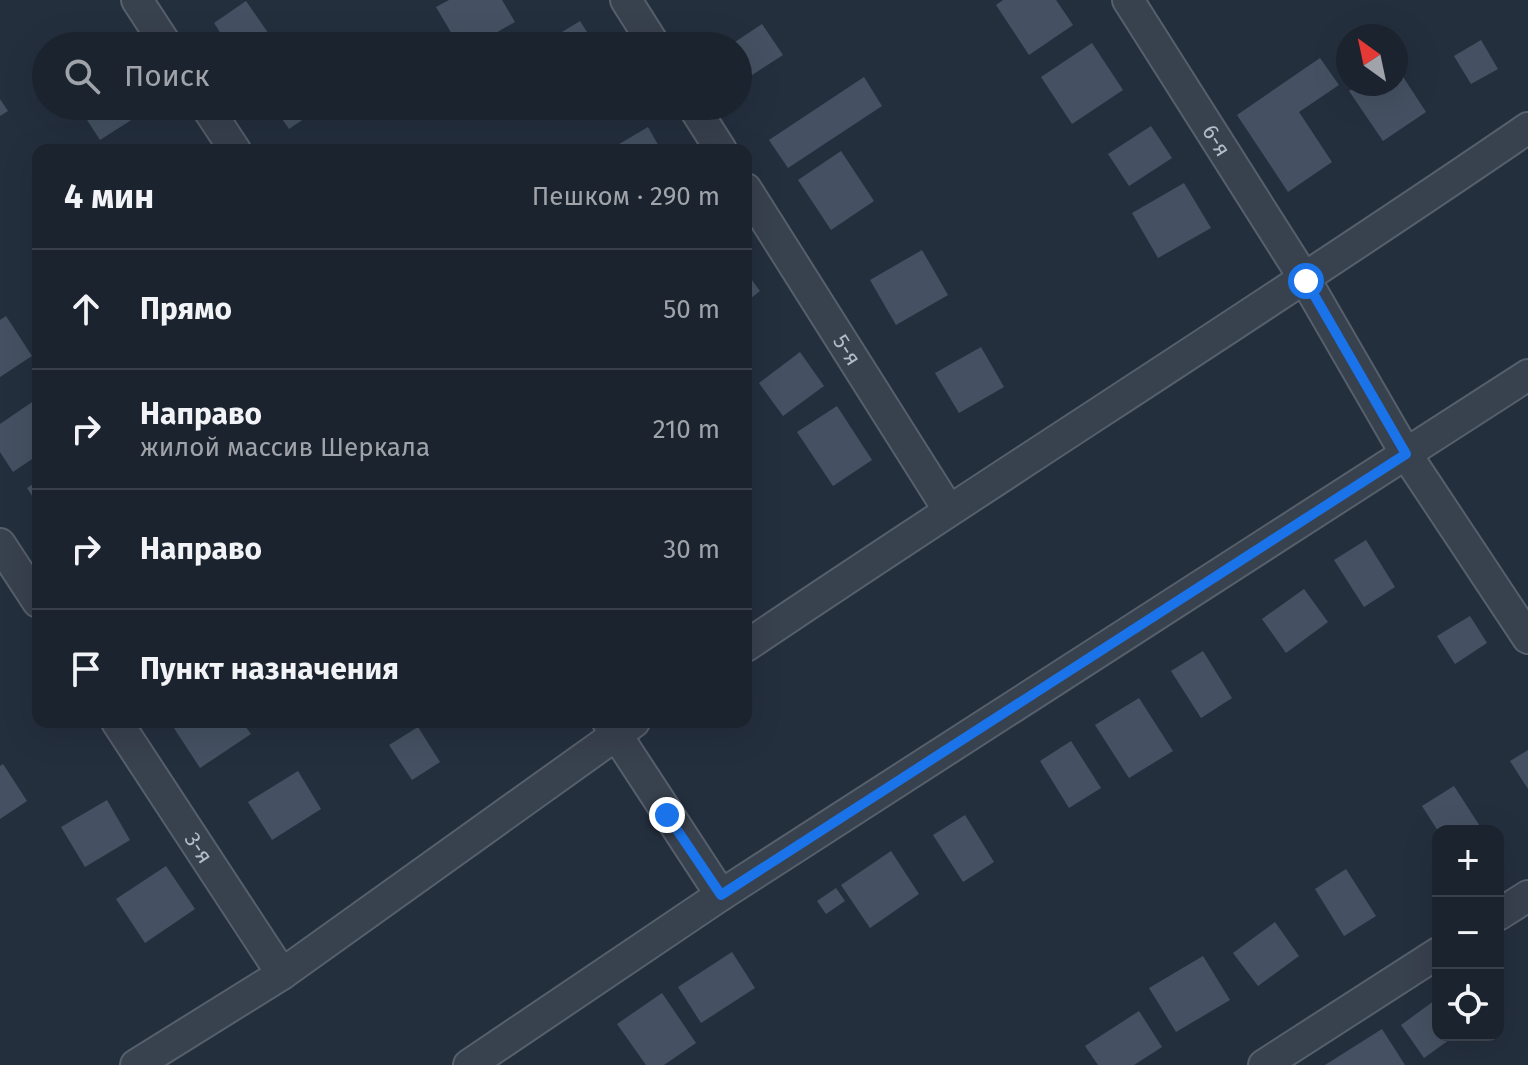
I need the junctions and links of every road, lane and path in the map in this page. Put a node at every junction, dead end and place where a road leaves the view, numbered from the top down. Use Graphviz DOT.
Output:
graph roads {
  1 [pos="137,0"];
  2 [pos="626,0"];
  3 [pos="1128,0"];
  4 [pos="158,32"];
  5 [pos="646,32"];
  6 [pos="215,120"];
  7 [pos="702,120"];
  8 [pos="1528,128"];
  9 [pos="231,144"];
  10 [pos="717,144"];
  11 [pos="752,199"];
  12 [pos="1306,281"];
  13 [pos="1528,375"];
  14 [pos="1406,454"];
  15 [pos="948,509"];
  16 [pos="0,544"];
  17 [pos="32,593"];
  18 [pos="1528,638"];
  19 [pos="752,642"];
  20 [pos="121,728"];
  21 [pos="616,728"];
  22 [pos="620,728"];
  23 [pos="721,895"];
  24 [pos="1528,896"];
  25 [pos="1504,911"];
  26 [pos="1432,957"];
  27 [pos="282,974"];
  28 [pos="136,1065"];
  29 [pos="469,1065"];
  30 [pos="1264,1065"];
  1 -- 4 [label="street"];
  2 -- 5 [label="street"];
  3 -- 12 [label="street, 6-я"];
  6 -- 9 [label="street"];
  7 -- 10 [label="street"];
  8 -- 12 [label="street"];
  11 -- 15 [label="street, 5-я"];
  12 -- 14 [label="street, 6-я"];
  12 -- 15 [label="street"];
  13 -- 14 [label="street"];
  14 -- 18 [label="street, 6-я"];
  14 -- 23 [label="street"];
  15 -- 19 [label="street"];
  16 -- 17 [label="street"];
  20 -- 27 [label="street, 3-я"];
  21 -- 27 [label="street"];
  22 -- 23 [label="street"];
  23 -- 29 [label="street"];
  24 -- 25 [label="street"];
  26 -- 30 [label="street"];
  27 -- 28 [label="street"];
}
